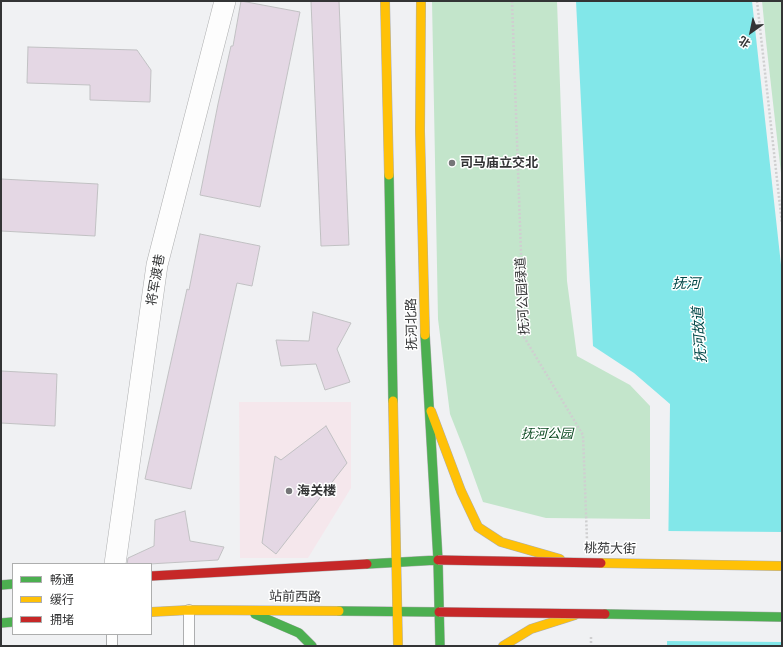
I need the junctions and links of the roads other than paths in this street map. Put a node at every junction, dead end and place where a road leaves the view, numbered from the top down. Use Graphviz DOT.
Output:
graph roads {
  1 [pos="226,1"];
  2 [pos="385,1"];
  3 [pos="420,1"];
  4 [pos="428,404"];
  5 [pos="438,560"];
  6 [pos="396,562"];
  7 [pos="569,562"];
  8 [pos="115,563"];
  9 [pos="782,566"];
  10 [pos="152,576"];
  11 [pos="12,584"];
  12 [pos="1,585"];
  13 [pos="189,610"];
  14 [pos="244,610"];
  15 [pos="397,611"];
  16 [pos="152,612"];
  17 [pos="439,612"];
  18 [pos="578,614"];
  19 [pos="782,617"];
  20 [pos="12,622"];
  21 [pos="1,623"];
  22 [pos="112,635"];
  23 [pos="112,646"];
  24 [pos="189,646"];
  25 [pos="312,646"];
  26 [pos="398,646"];
  27 [pos="440,646"];
  28 [pos="503,646"];
  1 -- 8 [label="street, 将军渡巷"];
  2 -- 6 [label="main road, 抚河北路"];
  3 -- 4 [label="main road, 抚河北路"];
  4 -- 5 [label="main road, 抚河北路"];
  4 -- 7 [label="main road"];
  5 -- 6 [label="main road, 站前西路"];
  5 -- 7 [label="main road, 桃苑大街, bridge"];
  5 -- 17 [label="main road, 抚河北路"];
  6 -- 10 [label="main road, 站前西路"];
  6 -- 15 [label="main road, 抚河北路"];
  7 -- 9 [label="main road, 桃苑大街, bridge"];
  11 -- 12 [label="main road"];
  13 -- 14 [label="main road, 站前西路"];
  13 -- 16 [label="main road, 站前西路"];
  13 -- 24 [label="lane"];
  14 -- 15 [label="main road, 站前西路"];
  14 -- 25 [label="main road"];
  15 -- 17 [label="main road, 站前西路"];
  15 -- 26 [label="main road, 抚河北路"];
  17 -- 18 [label="main road, bridge"];
  17 -- 27 [label="main road, 抚河北路"];
  18 -- 19 [label="main road, bridge"];
  18 -- 28 [label="main road"];
  20 -- 21 [label="main road"];
  22 -- 23 [label="lane"];
}
